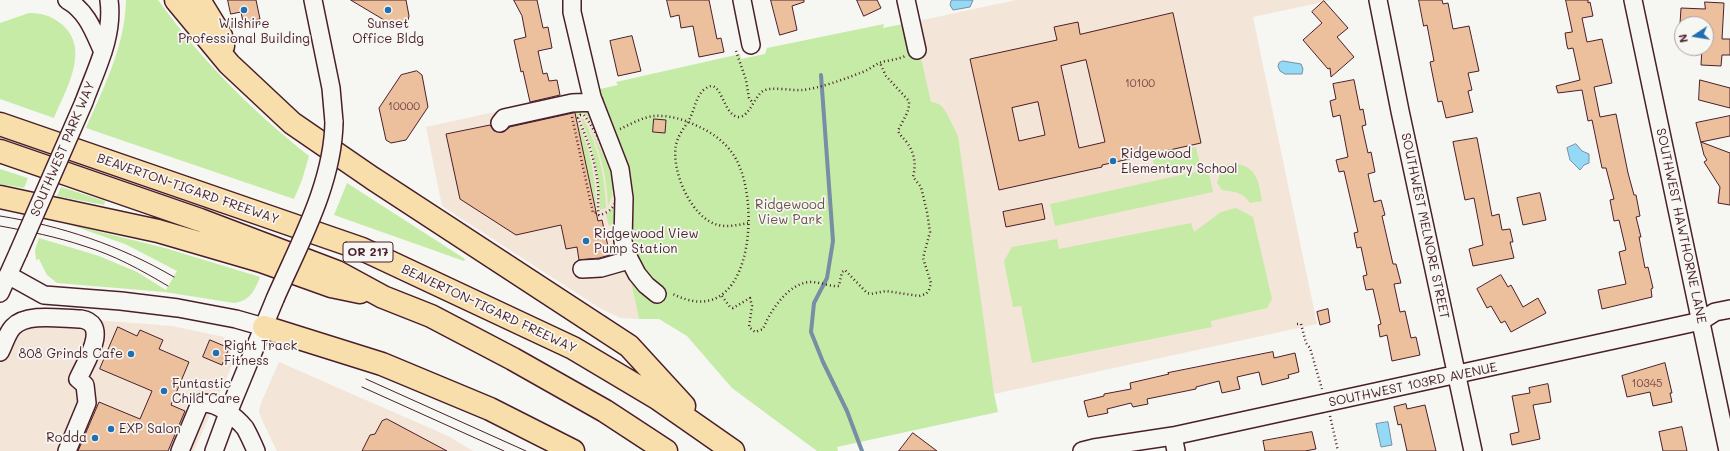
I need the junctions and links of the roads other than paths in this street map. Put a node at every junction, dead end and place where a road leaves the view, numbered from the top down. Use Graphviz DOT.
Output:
graph roads {
  1 [pos="67,0"];
  2 [pos="109,0"];
  3 [pos="176,0"];
  4 [pos="199,0"];
  5 [pos="313,0"];
  6 [pos="572,0"];
  7 [pos="742,0"];
  8 [pos="906,0"];
  9 [pos="1378,0"];
  10 [pos="1634,0"];
  11 [pos="752,44"];
  12 [pos="917,50"];
  13 [pos="103,52"];
  14 [pos="229,64"];
  15 [pos="592,95"];
  16 [pos="500,123"];
  17 [pos="0,124"];
  18 [pos="0,151"];
  19 [pos="0,197"];
  20 [pos="629,260"];
  21 [pos="582,268"];
  22 [pos="8,275"];
  23 [pos="0,293"];
  24 [pos="657,294"];
  25 [pos="383,297"];
  26 [pos="1730,309"];
  27 [pos="1701,321"];
  28 [pos="264,327"];
  29 [pos="0,352"];
  30 [pos="1457,375"];
  31 [pos="228,412"];
  32 [pos="711,436"];
  33 [pos="1174,444"];
  34 [pos="1088,449"];
  35 [pos="67,451"];
  36 [pos="180,451"];
  37 [pos="214,451"];
  38 [pos="256,451"];
  39 [pos="573,451"];
  40 [pos="666,451"];
  41 [pos="733,451"];
  42 [pos="1473,451"];
  43 [pos="1728,451"];
  1 -- 13 [label="street"];
  2 -- 13 [label="street, SOUTHWEST PARK WAY"];
  3 -- 14 [label="highway"];
  4 -- 14 [label="highway"];
  5 -- 28 [label="street, bridge"];
  6 -- 15 [label="street"];
  7 -- 11 [label="street"];
  8 -- 12 [label="street"];
  9 -- 30 [label="street, SOUTHWEST MELNORE STREET"];
  10 -- 27 [label="street, SOUTHWEST HAWTHORNE LANE"];
  13 -- 22 [label="street, SOUTHWEST PARK WAY, bridge"];
  14 -- 32 [label="highway"];
  15 -- 16 [label="street"];
  15 -- 20 [label="street"];
  17 -- 32 [label="highway, BEAVERTON-TIGARD FREEWAY / OR 217"];
  18 -- 25 [label="highway, BEAVERTON-TIGARD FREEWAY / OR 217"];
  19 -- 25 [label="highway"];
  20 -- 21 [label="street"];
  20 -- 24 [label="street"];
  22 -- 23 [label="street, SOUTHWEST PARK WAY"];
  22 -- 28 [label="street"];
  25 -- 40 [label="highway, BEAVERTON-TIGARD FREEWAY / OR 217"];
  26 -- 27 [label="street, SOUTHWEST 103RD AVENUE"];
  27 -- 30 [label="street, SOUTHWEST 103RD AVENUE"];
  27 -- 43 [label="street, SOUTHWEST HAWTHORNE LANE"];
  28 -- 31 [label="street"];
  28 -- 39 [label="highway"];
  29 -- 35 [label="street"];
  30 -- 33 [label="street, SOUTHWEST 103RD AVENUE"];
  30 -- 42 [label="street, SOUTHWEST MELNORE STREET"];
  31 -- 36 [label="street"];
  31 -- 37 [label="street"];
  31 -- 38 [label="street"];
  32 -- 41 [label="highway, BEAVERTON-TIGARD FREEWAY / OR 217"];
  33 -- 34 [label="street, SOUTHWEST 103RD AVENUE"];
}
